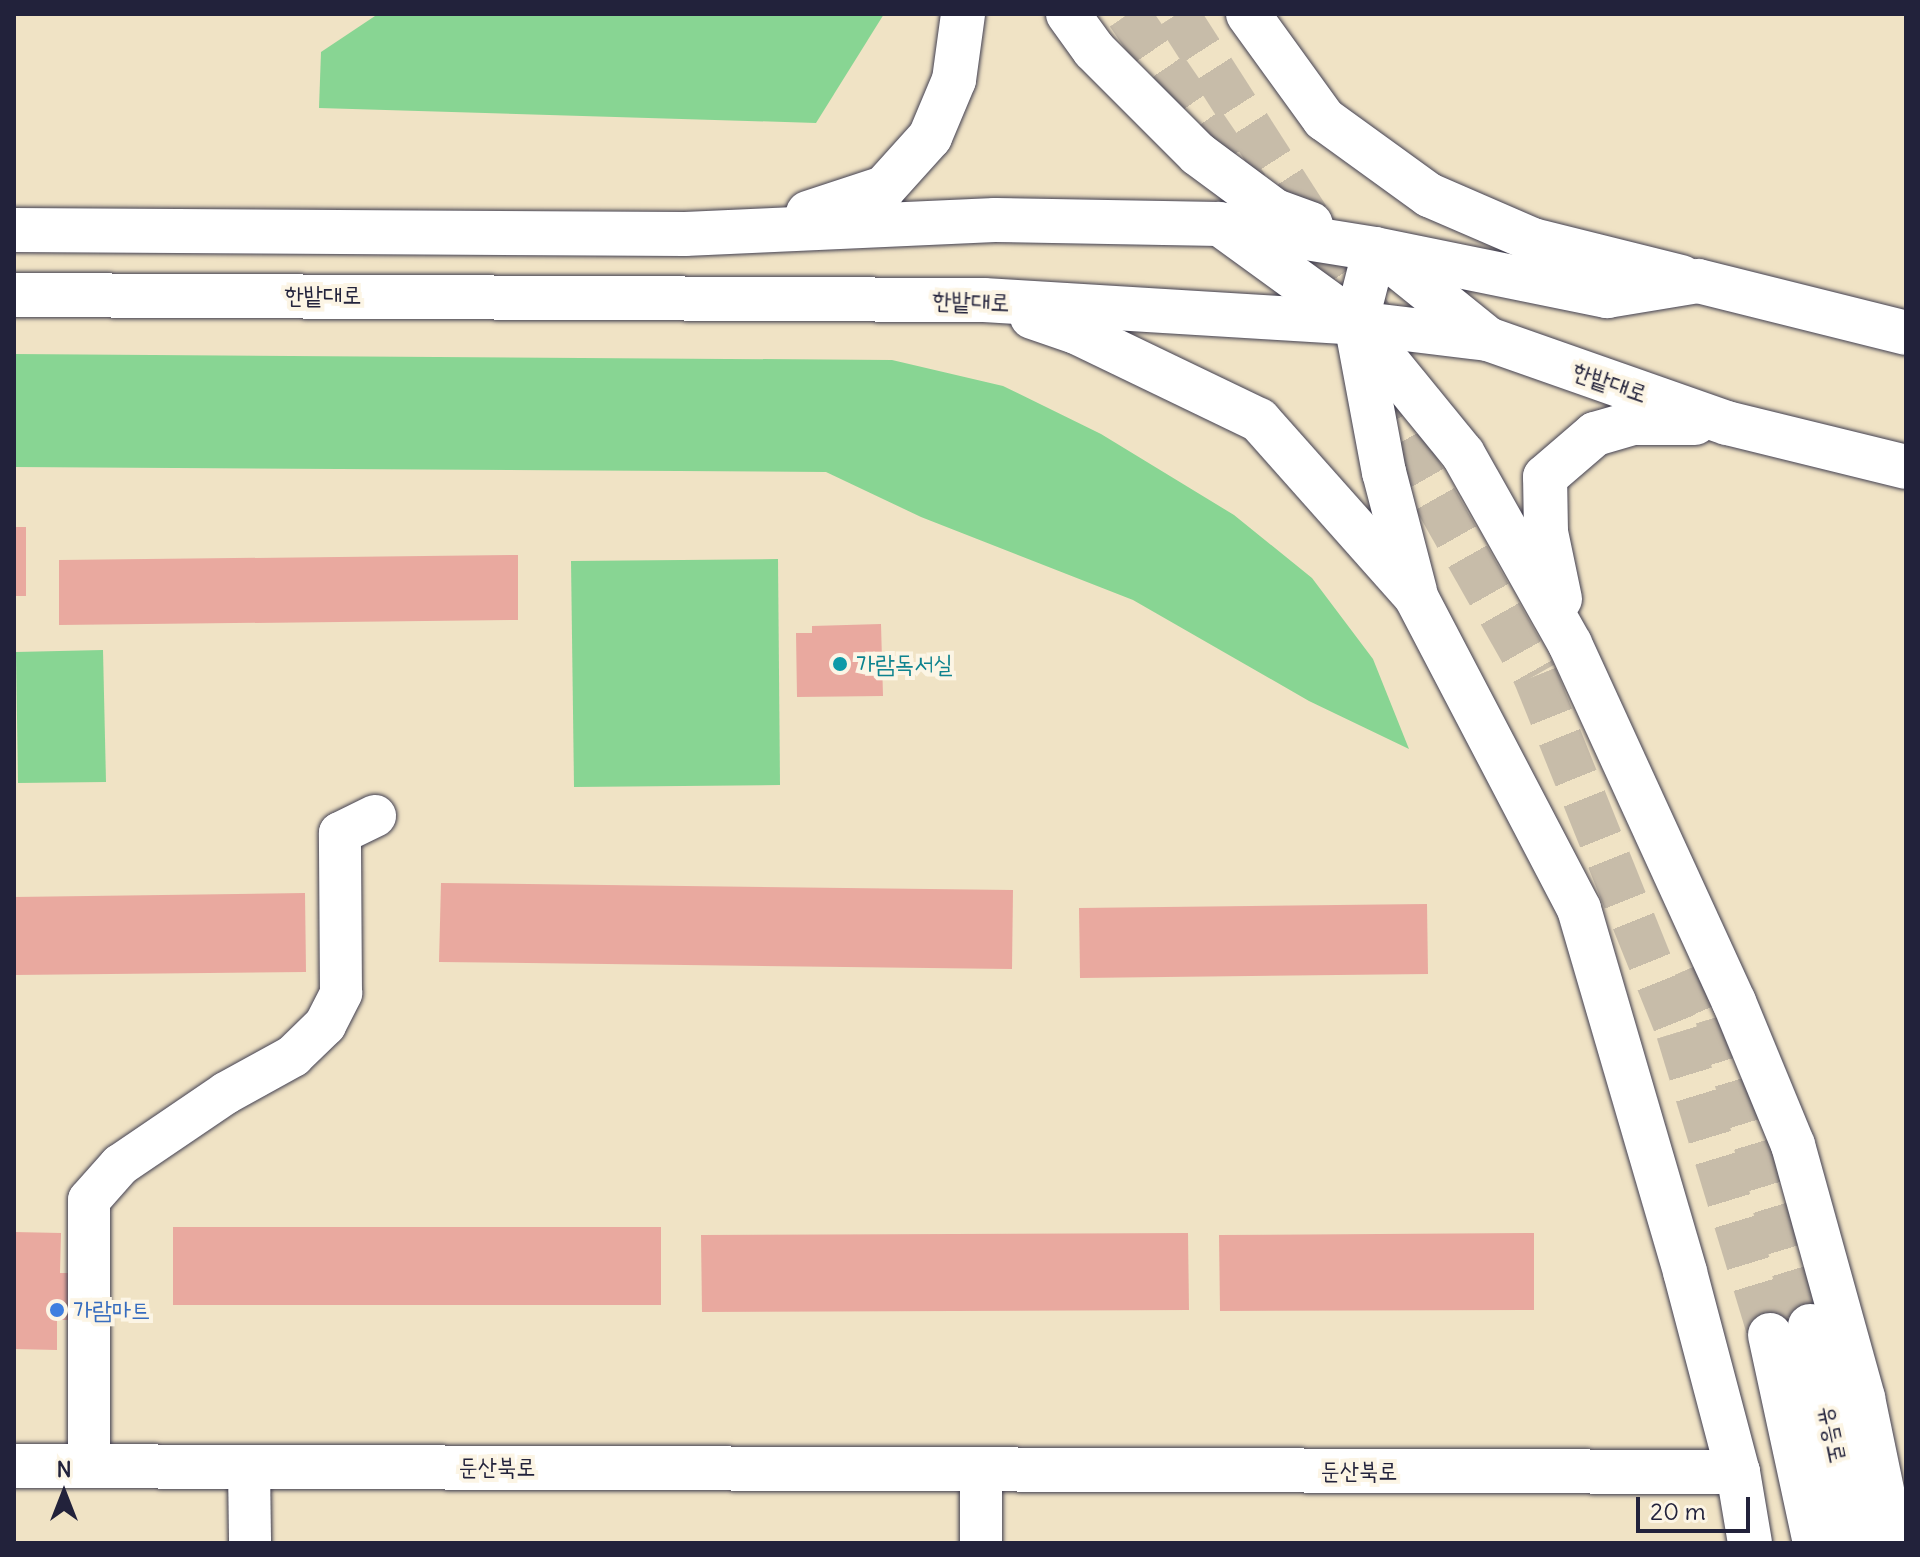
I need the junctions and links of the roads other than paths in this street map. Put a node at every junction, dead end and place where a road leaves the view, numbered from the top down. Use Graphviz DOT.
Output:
graph roads {
  1 [pos="963,14"];
  2 [pos="1068,14"];
  3 [pos="1248,14"];
  4 [pos="1219,224"];
  5 [pos="14,230"];
  6 [pos="685,234"];
  7 [pos="1375,249"];
  8 [pos="1698,281"];
  9 [pos="14,295"];
  10 [pos="984,300"];
  11 [pos="1356,323"];
  12 [pos="1906,333"];
  13 [pos="1488,339"];
  14 [pos="1727,423"];
  15 [pos="1906,467"];
  16 [pos="1416,597"];
  17 [pos="1570,644"];
  18 [pos="375,816"];
  19 [pos="14,1466"];
  20 [pos="89,1466"];
  21 [pos="249,1467"];
  22 [pos="981,1469"];
  23 [pos="1738,1472"];
  24 [pos="250,1543"];
  25 [pos="981,1543"];
  26 [pos="1750,1543"];
  27 [pos="1815,1543"];
  28 [pos="1857,1543"];
  29 [pos="1893,1543"];
  1 -- 6 [label="main road"];
  2 -- 7 [label="main road"];
  3 -- 8 [label="main road"];
  4 -- 6 [label="main road"];
  4 -- 7 [label="main road"];
  4 -- 11 [label="main road"];
  5 -- 6 [label="main road"];
  7 -- 8 [label="main road"];
  7 -- 11 [label="main road"];
  7 -- 13 [label="main road"];
  8 -- 12 [label="main road"];
  9 -- 10 [label="main road, 한밭대로"];
  10 -- 11 [label="main road, 한밭대로"];
  10 -- 16 [label="main road"];
  11 -- 13 [label="main road, 한밭대로"];
  11 -- 16 [label="main road"];
  11 -- 17 [label="main road"];
  13 -- 14 [label="main road, 한밭대로"];
  14 -- 15 [label="main road, 한밭대로"];
  14 -- 17 [label="main road"];
  16 -- 23 [label="main road"];
  17 -- 29 [label="main road"];
  18 -- 20 [label="street"];
  19 -- 20 [label="main road, 둔산북로"];
  20 -- 21 [label="main road, 둔산북로"];
  21 -- 22 [label="main road, 둔산북로"];
  21 -- 24 [label="street"];
  22 -- 23 [label="main road, 둔산북로"];
  22 -- 25 [label="street"];
  23 -- 26 [label="main road"];
  27 -- 28 [label="main road, 유등로"];
}
